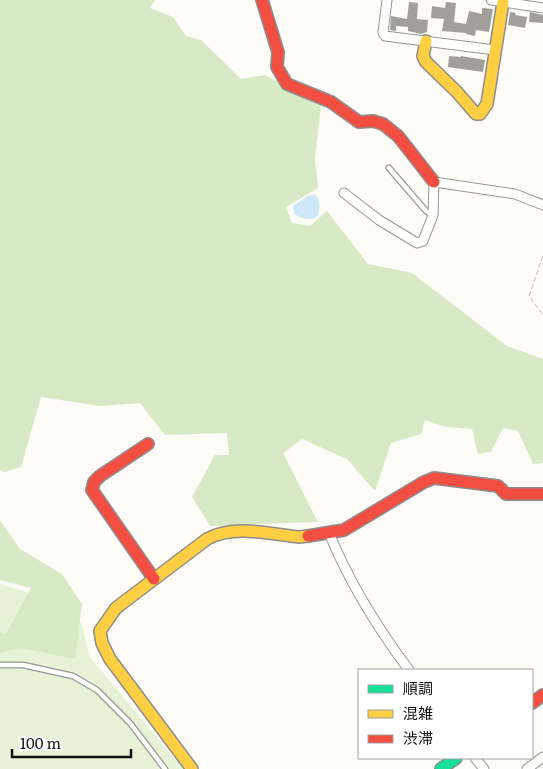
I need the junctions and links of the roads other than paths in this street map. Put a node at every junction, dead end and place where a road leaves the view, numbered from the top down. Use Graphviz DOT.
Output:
graph roads {
  1 [pos="262,0"];
  2 [pos="387,0"];
  3 [pos="491,0"];
  4 [pos="503,2"];
  5 [pos="543,8"];
  6 [pos="426,41"];
  7 [pos="495,50"];
  8 [pos="389,168"];
  9 [pos="434,182"];
  10 [pos="344,193"];
  11 [pos="543,205"];
  12 [pos="433,215"];
  13 [pos="148,444"];
  14 [pos="543,494"];
  15 [pos="329,533"];
  16 [pos="154,579"];
  17 [pos="0,665"];
  18 [pos="408,669"];
  19 [pos="543,757"];
  20 [pos="455,759"];
  21 [pos="476,759"];
  22 [pos="165,769"];
  23 [pos="192,769"];
  24 [pos="441,769"];
  25 [pos="484,769"];
  26 [pos="527,769"];
  1 -- 9 [label="street"];
  2 -- 6 [label="street"];
  3 -- 4 [label="street"];
  4 -- 5 [label="street"];
  4 -- 7 [label="street"];
  6 -- 7 [label="street"];
  6 -- 7 [label="street"];
  8 -- 12 [label="lane"];
  9 -- 11 [label="street"];
  9 -- 12 [label="street"];
  10 -- 12 [label="street"];
  13 -- 16 [label="street"];
  14 -- 15 [label="street"];
  15 -- 16 [label="street"];
  15 -- 18 [label="street"];
  16 -- 23 [label="street"];
  17 -- 22 [label="lane"];
  19 -- 26 [label="street"];
  20 -- 24 [label="street"];
  21 -- 25 [label="street"];
}
